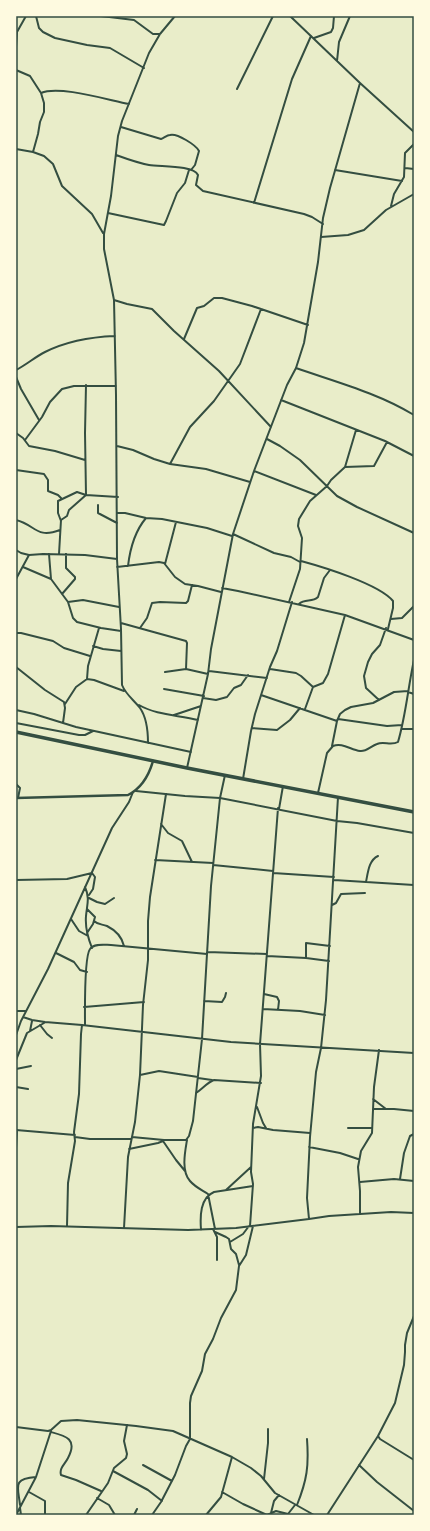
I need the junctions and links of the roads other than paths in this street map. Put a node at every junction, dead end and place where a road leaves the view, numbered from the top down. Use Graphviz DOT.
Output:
graph roads {
  1 [pos="26,16"];
  2 [pos="36,16"];
  3 [pos="102,16"];
  4 [pos="175,16"];
  5 [pos="273,16"];
  6 [pos="290,16"];
  7 [pos="334,16"];
  8 [pos="350,16"];
  9 [pos="160,34"];
  10 [pos="311,36"];
  11 [pos="314,38"];
  12 [pos="16,47"];
  13 [pos="337,61"];
  14 [pos="144,68"];
  15 [pos="16,70"];
  16 [pos="360,83"];
  17 [pos="237,89"];
  18 [pos="41,93"];
  19 [pos="129,104"];
  20 [pos="121,127"];
  21 [pos="414,132"];
  22 [pos="414,144"];
  23 [pos="16,149"];
  24 [pos="33,152"];
  25 [pos="116,155"];
  26 [pos="405,168"];
  27 [pos="414,169"];
  28 [pos="190,170"];
  29 [pos="335,170"];
  30 [pos="402,181"];
  31 [pos="414,194"];
  32 [pos="254,203"];
  33 [pos="390,208"];
  34 [pos="108,213"];
  35 [pos="323,224"];
  36 [pos="104,234"];
  37 [pos="322,237"];
  38 [pos="114,300"];
  39 [pos="261,309"];
  40 [pos="308,325"];
  41 [pos="115,336"];
  42 [pos="184,339"];
  43 [pos="296,368"];
  44 [pos="16,370"];
  45 [pos="16,377"];
  46 [pos="227,381"];
  47 [pos="86,385"];
  48 [pos="116,386"];
  49 [pos="281,400"];
  50 [pos="414,415"];
  51 [pos="39,420"];
  52 [pos="271,427"];
  53 [pos="356,430"];
  54 [pos="16,433"];
  55 [pos="266,439"];
  56 [pos="25,440"];
  57 [pos="387,442"];
  58 [pos="117,446"];
  59 [pos="414,456"];
  60 [pos="85,460"];
  61 [pos="170,464"];
  62 [pos="344,467"];
  63 [pos="16,470"];
  64 [pos="254,471"];
  65 [pos="250,482"];
  66 [pos="327,486"];
  67 [pos="86,495"];
  68 [pos="317,495"];
  69 [pos="118,497"];
  70 [pos="61,499"];
  71 [pos="98,505"];
  72 [pos="117,513"];
  73 [pos="146,518"];
  74 [pos="16,520"];
  75 [pos="61,521"];
  76 [pos="176,522"];
  77 [pos="117,523"];
  78 [pos="60,530"];
  79 [pos="414,533"];
  80 [pos="233,535"];
  81 [pos="16,550"];
  82 [pos="49,554"];
  83 [pos="59,554"];
  84 [pos="66,554"];
  85 [pos="29,555"];
  86 [pos="117,559"];
  87 [pos="301,562"];
  88 [pos="165,564"];
  89 [pos="128,566"];
  90 [pos="23,567"];
  91 [pos="118,567"];
  92 [pos="330,570"];
  93 [pos="16,579"];
  94 [pos="51,580"];
  95 [pos="192,585"];
  96 [pos="222,588"];
  97 [pos="221,592"];
  98 [pos="62,594"];
  99 [pos="68,602"];
  100 [pos="290,602"];
  101 [pos="299,604"];
  102 [pos="414,606"];
  103 [pos="119,607"];
  104 [pos="345,615"];
  105 [pos="391,619"];
  106 [pos="120,624"];
  107 [pos="99,628"];
  108 [pos="140,628"];
  109 [pos="387,629"];
  110 [pos="121,631"];
  111 [pos="16,633"];
  112 [pos="414,640"];
  113 [pos="93,646"];
  114 [pos="121,651"];
  115 [pos="90,656"];
  116 [pos="414,660"];
  117 [pos="16,667"];
  118 [pos="186,669"];
  119 [pos="270,669"];
  120 [pos="165,672"];
  121 [pos="208,672"];
  122 [pos="248,675"];
  123 [pos="267,678"];
  124 [pos="88,679"];
  125 [pos="313,687"];
  126 [pos="164,689"];
  127 [pos="124,691"];
  128 [pos="408,691"];
  129 [pos="414,694"];
  130 [pos="261,695"];
  131 [pos="203,697"];
  132 [pos="379,700"];
  133 [pos="66,704"];
  134 [pos="136,704"];
  135 [pos="201,706"];
  136 [pos="300,708"];
  137 [pos="305,710"];
  138 [pos="16,711"];
  139 [pos="173,715"];
  140 [pos="198,720"];
  141 [pos="337,720"];
  142 [pos="16,723"];
  143 [pos="63,723"];
  144 [pos="403,725"];
  145 [pos="252,728"];
  146 [pos="402,729"];
  147 [pos="414,729"];
  148 [pos="93,731"];
  149 [pos="16,732"];
  150 [pos="148,743"];
  151 [pos="331,747"];
  152 [pos="191,752"];
  153 [pos="153,761"];
  154 [pos="187,768"];
  155 [pos="225,775"];
  156 [pos="243,779"];
  157 [pos="16,784"];
  158 [pos="283,786"];
  159 [pos="136,790"];
  160 [pos="133,792"];
  161 [pos="318,793"];
  162 [pos="166,794"];
  163 [pos="338,797"];
  164 [pos="17,798"];
  165 [pos="220,798"];
  166 [pos="278,809"];
  167 [pos="414,812"];
  168 [pos="337,821"];
  169 [pos="161,824"];
  170 [pos="414,833"];
  171 [pos="378,856"];
  172 [pos="156,860"];
  173 [pos="192,862"];
  174 [pos="213,864"];
  175 [pos="273,872"];
  176 [pos="92,873"];
  177 [pos="334,878"];
  178 [pos="16,880"];
  179 [pos="366,882"];
  180 [pos="414,886"];
  181 [pos="85,887"];
  182 [pos="365,893"];
  183 [pos="89,897"];
  184 [pos="114,898"];
  185 [pos="332,905"];
  186 [pos="87,909"];
  187 [pos="70,920"];
  188 [pos="94,921"];
  189 [pos="87,934"];
  190 [pos="124,946"];
  191 [pos="330,946"];
  192 [pos="92,948"];
  193 [pos="147,948"];
  194 [pos="56,953"];
  195 [pos="207,953"];
  196 [pos="267,955"];
  197 [pos="306,958"];
  198 [pos="329,962"];
  199 [pos="87,972"];
  200 [pos="226,994"];
  201 [pos="264,994"];
  202 [pos="204,1001"];
  203 [pos="144,1002"];
  204 [pos="84,1007"];
  205 [pos="263,1009"];
  206 [pos="278,1010"];
  207 [pos="16,1011"];
  208 [pos="26,1011"];
  209 [pos="325,1015"];
  210 [pos="23,1017"];
  211 [pos="32,1020"];
  212 [pos="45,1022"];
  213 [pos="40,1024"];
  214 [pos="84,1025"];
  215 [pos="30,1031"];
  216 [pos="142,1032"];
  217 [pos="16,1035"];
  218 [pos="52,1038"];
  219 [pos="202,1039"];
  220 [pos="260,1044"];
  221 [pos="321,1048"];
  222 [pos="379,1050"];
  223 [pos="414,1053"];
  224 [pos="16,1060"];
  225 [pos="31,1066"];
  226 [pos="16,1069"];
  227 [pos="140,1075"];
  228 [pos="198,1077"];
  229 [pos="213,1080"];
  230 [pos="261,1083"];
  231 [pos="16,1087"];
  232 [pos="28,1089"];
  233 [pos="196,1093"];
  234 [pos="373,1099"];
  235 [pos="256,1106"];
  236 [pos="373,1109"];
  237 [pos="386,1109"];
  238 [pos="414,1111"];
  239 [pos="253,1128"];
  240 [pos="266,1128"];
  241 [pos="348,1128"];
  242 [pos="372,1128"];
  243 [pos="16,1130"];
  244 [pos="310,1133"];
  245 [pos="414,1134"];
  246 [pos="75,1136"];
  247 [pos="131,1138"];
  248 [pos="188,1138"];
  249 [pos="164,1140"];
  250 [pos="309,1147"];
  251 [pos="16,1148"];
  252 [pos="129,1149"];
  253 [pos="359,1159"];
  254 [pos="251,1167"];
  255 [pos="186,1171"];
  256 [pos="400,1179"];
  257 [pos="414,1181"];
  258 [pos="360,1182"];
  259 [pos="252,1186"];
  260 [pos="226,1190"];
  261 [pos="208,1194"];
  262 [pos="414,1213"];
  263 [pos="360,1214"];
  264 [pos="309,1219"];
  265 [pos="67,1226"];
  266 [pos="251,1226"];
  267 [pos="16,1227"];
  268 [pos="124,1228"];
  269 [pos="201,1230"];
  270 [pos="214,1230"];
  271 [pos="230,1242"];
  272 [pos="217,1260"];
  273 [pos="240,1266"];
  274 [pos="414,1316"];
  275 [pos="127,1425"];
  276 [pos="16,1427"];
  277 [pos="268,1428"];
  278 [pos="51,1431"];
  279 [pos="378,1436"];
  280 [pos="190,1439"];
  281 [pos="307,1439"];
  282 [pos="232,1457"];
  283 [pos="414,1460"];
  284 [pos="143,1465"];
  285 [pos="359,1465"];
  286 [pos="113,1472"];
  287 [pos="36,1477"];
  288 [pos="264,1480"];
  289 [pos="172,1481"];
  290 [pos="28,1491"];
  291 [pos="101,1491"];
  292 [pos="222,1492"];
  293 [pos="279,1495"];
  294 [pos="97,1498"];
  295 [pos="162,1501"];
  296 [pos="296,1505"];
  297 [pos="20,1506"];
  298 [pos="136,1509"];
  299 [pos="414,1512"];
  300 [pos="271,1514"];
  301 [pos="16,1515"];
  302 [pos="21,1515"];
  303 [pos="45,1515"];
  304 [pos="86,1515"];
  305 [pos="114,1515"];
  306 [pos="134,1515"];
  307 [pos="152,1515"];
  308 [pos="206,1515"];
  309 [pos="314,1515"];
  310 [pos="327,1515"];
  1 -- 12 [label="street"];
  2 -- 14 [label="street"];
  3 -- 9 [label="street"];
  4 -- 9 [label="street"];
  5 -- 17 [label="street"];
  6 -- 10 [label="street"];
  7 -- 11 [label="street"];
  8 -- 13 [label="street"];
  9 -- 14 [label="street"];
  10 -- 11 [label="street"];
  10 -- 32 [label="street"];
  11 -- 13 [label="street"];
  13 -- 16 [label="street"];
  14 -- 19 [label="street"];
  15 -- 18 [label="street"];
  16 -- 21 [label="street"];
  16 -- 29 [label="street"];
  18 -- 19 [label="street"];
  18 -- 24 [label="street"];
  19 -- 20 [label="street"];
  20 -- 25 [label="street"];
  20 -- 28 [label="street"];
  22 -- 26 [label="street"];
  23 -- 24 [label="street"];
  24 -- 36 [label="street"];
  25 -- 28 [label="street"];
  25 -- 34 [label="street"];
  26 -- 27 [label="street"];
  26 -- 30 [label="street"];
  28 -- 32 [label="street"];
  28 -- 34 [label="street"];
  29 -- 30 [label="street"];
  29 -- 35 [label="street"];
  30 -- 33 [label="street"];
  31 -- 33 [label="street"];
  32 -- 35 [label="street"];
  33 -- 37 [label="street"];
  34 -- 36 [label="street"];
  35 -- 37 [label="street"];
  36 -- 38 [label="street"];
  37 -- 40 [label="street"];
  38 -- 41 [label="street"];
  38 -- 42 [label="street"];
  39 -- 40 [label="street"];
  39 -- 42 [label="street"];
  39 -- 46 [label="street"];
  40 -- 43 [label="street"];
  41 -- 44 [label="street"];
  41 -- 48 [label="street"];
  42 -- 46 [label="street"];
  43 -- 49 [label="street"];
  43 -- 50 [label="street"];
  45 -- 51 [label="street"];
  46 -- 52 [label="street"];
  46 -- 61 [label="street"];
  47 -- 48 [label="street"];
  47 -- 51 [label="street"];
  47 -- 60 [label="street"];
  48 -- 58 [label="street"];
  49 -- 52 [label="street"];
  49 -- 53 [label="street"];
  51 -- 56 [label="street"];
  52 -- 55 [label="street"];
  53 -- 57 [label="street"];
  53 -- 62 [label="street"];
  54 -- 56 [label="street"];
  55 -- 64 [label="street"];
  55 -- 66 [label="street"];
  56 -- 60 [label="street"];
  57 -- 59 [label="street"];
  57 -- 62 [label="street"];
  58 -- 61 [label="street"];
  58 -- 69 [label="street"];
  60 -- 67 [label="street"];
  61 -- 65 [label="street"];
  62 -- 66 [label="street"];
  63 -- 70 [label="street"];
  64 -- 65 [label="street"];
  64 -- 68 [label="street"];
  65 -- 80 [label="street"];
  66 -- 68 [label="street"];
  66 -- 79 [label="street"];
  67 -- 69 [label="street"];
  67 -- 70 [label="street"];
  67 -- 75 [label="street"];
  68 -- 87 [label="street"];
  69 -- 72 [label="street"];
  70 -- 75 [label="street"];
  71 -- 77 [label="street"];
  72 -- 73 [label="street"];
  72 -- 77 [label="street"];
  73 -- 76 [label="street"];
  73 -- 89 [label="street"];
  74 -- 78 [label="street"];
  75 -- 78 [label="street"];
  76 -- 80 [label="street"];
  76 -- 88 [label="street"];
  77 -- 86 [label="street"];
  78 -- 83 [label="street"];
  80 -- 87 [label="street"];
  80 -- 96 [label="street"];
  81 -- 85 [label="street"];
  82 -- 83 [label="street"];
  82 -- 85 [label="street"];
  82 -- 94 [label="street"];
  83 -- 84 [label="street"];
  84 -- 86 [label="street"];
  84 -- 98 [label="street"];
  85 -- 90 [label="street"];
  86 -- 91 [label="street"];
  87 -- 92 [label="street"];
  87 -- 100 [label="street"];
  88 -- 89 [label="street"];
  88 -- 95 [label="street"];
  89 -- 91 [label="street"];
  90 -- 93 [label="street"];
  90 -- 94 [label="street"];
  91 -- 103 [label="street"];
  92 -- 101 [label="street"];
  92 -- 105 [label="street"];
  94 -- 98 [label="street"];
  95 -- 97 [label="street"];
  95 -- 108 [label="street"];
  96 -- 97 [label="street"];
  96 -- 100 [label="street"];
  97 -- 121 [label="street"];
  98 -- 99 [label="street"];
  99 -- 103 [label="street"];
  99 -- 107 [label="street"];
  100 -- 101 [label="street"];
  100 -- 119 [label="street"];
  101 -- 104 [label="street"];
  102 -- 105 [label="street"];
  103 -- 106 [label="street"];
  104 -- 109 [label="street"];
  104 -- 125 [label="street"];
  105 -- 109 [label="street"];
  106 -- 108 [label="street"];
  106 -- 110 [label="street"];
  107 -- 110 [label="street"];
  107 -- 113 [label="street"];
  108 -- 118 [label="street"];
  109 -- 112 [label="street"];
  109 -- 132 [label="street"];
  110 -- 114 [label="street"];
  111 -- 115 [label="street"];
  113 -- 114 [label="street"];
  113 -- 115 [label="street"];
  114 -- 127 [label="street"];
  115 -- 124 [label="street"];
  116 -- 128 [label="street"];
  117 -- 133 [label="street"];
  118 -- 120 [label="street"];
  118 -- 121 [label="street"];
  119 -- 123 [label="street"];
  119 -- 125 [label="street"];
  121 -- 122 [label="street"];
  121 -- 131 [label="street"];
  122 -- 123 [label="street"];
  122 -- 131 [label="street"];
  123 -- 130 [label="street"];
  124 -- 127 [label="street"];
  124 -- 133 [label="street"];
  125 -- 137 [label="street"];
  126 -- 131 [label="street"];
  127 -- 134 [label="street"];
  128 -- 129 [label="street"];
  128 -- 132 [label="street"];
  128 -- 144 [label="street"];
  130 -- 136 [label="street"];
  130 -- 145 [label="street"];
  131 -- 135 [label="street"];
  132 -- 141 [label="street"];
  133 -- 143 [label="street"];
  134 -- 139 [label="street"];
  134 -- 150 [label="street"];
  135 -- 139 [label="street"];
  135 -- 140 [label="street"];
  136 -- 137 [label="street"];
  136 -- 145 [label="street"];
  137 -- 141 [label="street"];
  138 -- 143 [label="street"];
  139 -- 140 [label="street"];
  140 -- 152 [label="street"];
  141 -- 144 [label="street"];
  141 -- 151 [label="street"];
  142 -- 148 [label="street"];
  143 -- 148 [label="street"];
  144 -- 146 [label="street"];
  145 -- 156 [label="street"];
  146 -- 147 [label="street"];
  146 -- 151 [label="street"];
  148 -- 150 [label="street"];
  149 -- 153 [label="highway"];
  150 -- 152 [label="street"];
  151 -- 161 [label="street"];
  152 -- 154 [label="street"];
  153 -- 154 [label="highway"];
  153 -- 159 [label="street"];
  154 -- 155 [label="highway"];
  155 -- 156 [label="highway"];
  155 -- 165 [label="street"];
  156 -- 158 [label="highway"];
  157 -- 164 [label="street"];
  158 -- 161 [label="highway"];
  158 -- 166 [label="street"];
  159 -- 160 [label="street"];
  159 -- 162 [label="street"];
  160 -- 164 [label="street"];
  160 -- 176 [label="street"];
  161 -- 163 [label="highway"];
  162 -- 165 [label="street"];
  162 -- 169 [label="street"];
  163 -- 167 [label="highway"];
  163 -- 168 [label="street"];
  165 -- 166 [label="street"];
  165 -- 174 [label="street"];
  166 -- 168 [label="street"];
  166 -- 175 [label="street"];
  168 -- 170 [label="street"];
  168 -- 177 [label="street"];
  169 -- 172 [label="street"];
  169 -- 173 [label="street"];
  171 -- 179 [label="street"];
  172 -- 173 [label="street"];
  172 -- 193 [label="street"];
  173 -- 174 [label="street"];
  174 -- 175 [label="street"];
  174 -- 195 [label="street"];
  175 -- 177 [label="street"];
  175 -- 196 [label="street"];
  176 -- 178 [label="street"];
  176 -- 181 [label="street"];
  176 -- 183 [label="street"];
  177 -- 179 [label="street"];
  177 -- 185 [label="street"];
  179 -- 180 [label="street"];
  181 -- 183 [label="street"];
  181 -- 187 [label="street"];
  182 -- 185 [label="street"];
  183 -- 184 [label="street"];
  183 -- 186 [label="street"];
  185 -- 191 [label="street"];
  186 -- 188 [label="street"];
  186 -- 189 [label="street"];
  187 -- 189 [label="street"];
  187 -- 194 [label="street"];
  188 -- 189 [label="street"];
  188 -- 190 [label="street"];
  189 -- 192 [label="street"];
  190 -- 192 [label="street"];
  190 -- 193 [label="street"];
  191 -- 197 [label="street"];
  191 -- 198 [label="street"];
  192 -- 199 [label="street"];
  193 -- 195 [label="street"];
  193 -- 203 [label="street"];
  194 -- 199 [label="street"];
  194 -- 208 [label="street"];
  195 -- 196 [label="street"];
  195 -- 202 [label="street"];
  196 -- 197 [label="street"];
  196 -- 201 [label="street"];
  197 -- 198 [label="street"];
  198 -- 209 [label="street"];
  199 -- 204 [label="street"];
  200 -- 202 [label="street"];
  201 -- 205 [label="street"];
  201 -- 206 [label="street"];
  202 -- 219 [label="street"];
  203 -- 204 [label="street"];
  203 -- 216 [label="street"];
  204 -- 214 [label="street"];
  205 -- 206 [label="street"];
  205 -- 220 [label="street"];
  206 -- 209 [label="street"];
  207 -- 208 [label="street"];
  208 -- 210 [label="street"];
  209 -- 221 [label="street"];
  210 -- 211 [label="street"];
  210 -- 217 [label="street"];
  211 -- 212 [label="street"];
  211 -- 215 [label="street"];
  212 -- 213 [label="street"];
  212 -- 214 [label="street"];
  213 -- 215 [label="street"];
  213 -- 218 [label="street"];
  214 -- 216 [label="street"];
  214 -- 246 [label="street"];
  215 -- 224 [label="street"];
  216 -- 219 [label="street"];
  216 -- 227 [label="street"];
  219 -- 220 [label="street"];
  219 -- 228 [label="street"];
  220 -- 221 [label="street"];
  220 -- 230 [label="street"];
  221 -- 222 [label="street"];
  221 -- 244 [label="street"];
  222 -- 223 [label="street"];
  222 -- 234 [label="street"];
  225 -- 226 [label="street"];
  227 -- 228 [label="street"];
  227 -- 247 [label="street"];
  228 -- 229 [label="street"];
  228 -- 233 [label="street"];
  229 -- 230 [label="street"];
  229 -- 233 [label="street"];
  230 -- 235 [label="street"];
  231 -- 232 [label="street"];
  233 -- 248 [label="street"];
  234 -- 236 [label="street"];
  234 -- 237 [label="street"];
  235 -- 239 [label="street"];
  235 -- 240 [label="street"];
  236 -- 237 [label="street"];
  236 -- 242 [label="street"];
  237 -- 238 [label="street"];
  239 -- 240 [label="street"];
  239 -- 254 [label="street"];
  240 -- 244 [label="street"];
  241 -- 242 [label="street"];
  242 -- 253 [label="street"];
  243 -- 246 [label="street"];
  243 -- 251 [label="street"];
  244 -- 250 [label="street"];
  245 -- 256 [label="street"];
  246 -- 247 [label="street"];
  246 -- 265 [label="street"];
  247 -- 249 [label="street"];
  247 -- 252 [label="street"];
  248 -- 249 [label="street"];
  248 -- 255 [label="street"];
  249 -- 252 [label="street"];
  249 -- 255 [label="street"];
  250 -- 253 [label="street"];
  250 -- 264 [label="street"];
  252 -- 268 [label="street"];
  253 -- 258 [label="street"];
  254 -- 259 [label="street"];
  254 -- 260 [label="street"];
  255 -- 261 [label="street"];
  256 -- 257 [label="street"];
  256 -- 258 [label="street"];
  258 -- 263 [label="street"];
  259 -- 260 [label="street"];
  259 -- 266 [label="street"];
  260 -- 261 [label="street"];
  261 -- 269 [label="street"];
  261 -- 270 [label="street"];
  262 -- 263 [label="street"];
  263 -- 264 [label="street"];
  264 -- 266 [label="street"];
  265 -- 267 [label="street"];
  265 -- 268 [label="street"];
  266 -- 270 [label="street"];
  266 -- 271 [label="street"];
  266 -- 273 [label="street"];
  268 -- 269 [label="street"];
  269 -- 270 [label="street"];
  270 -- 271 [label="street"];
  270 -- 272 [label="street"];
  271 -- 273 [label="street"];
  273 -- 280 [label="street"];
  274 -- 279 [label="street"];
  275 -- 278 [label="street"];
  275 -- 280 [label="street"];
  275 -- 286 [label="street"];
  276 -- 278 [label="street"];
  277 -- 288 [label="street"];
  278 -- 287 [label="street"];
  278 -- 291 [label="street"];
  279 -- 283 [label="street"];
  279 -- 285 [label="street"];
  280 -- 282 [label="street"];
  280 -- 289 [label="street"];
  281 -- 296 [label="street"];
  282 -- 288 [label="street"];
  282 -- 292 [label="street"];
  284 -- 289 [label="street"];
  285 -- 299 [label="street"];
  285 -- 310 [label="street"];
  286 -- 291 [label="street"];
  286 -- 295 [label="street"];
  287 -- 290 [label="street"];
  287 -- 297 [label="street"];
  288 -- 293 [label="street"];
  289 -- 295 [label="street"];
  290 -- 297 [label="street"];
  290 -- 303 [label="street"];
  291 -- 294 [label="street"];
  292 -- 300 [label="street"];
  292 -- 308 [label="street"];
  293 -- 296 [label="street"];
  293 -- 300 [label="street"];
  294 -- 304 [label="street"];
  294 -- 305 [label="street"];
  295 -- 307 [label="street"];
  296 -- 300 [label="street"];
  296 -- 309 [label="street"];
  297 -- 301 [label="street"];
  297 -- 302 [label="street"];
  298 -- 306 [label="street"];
}
